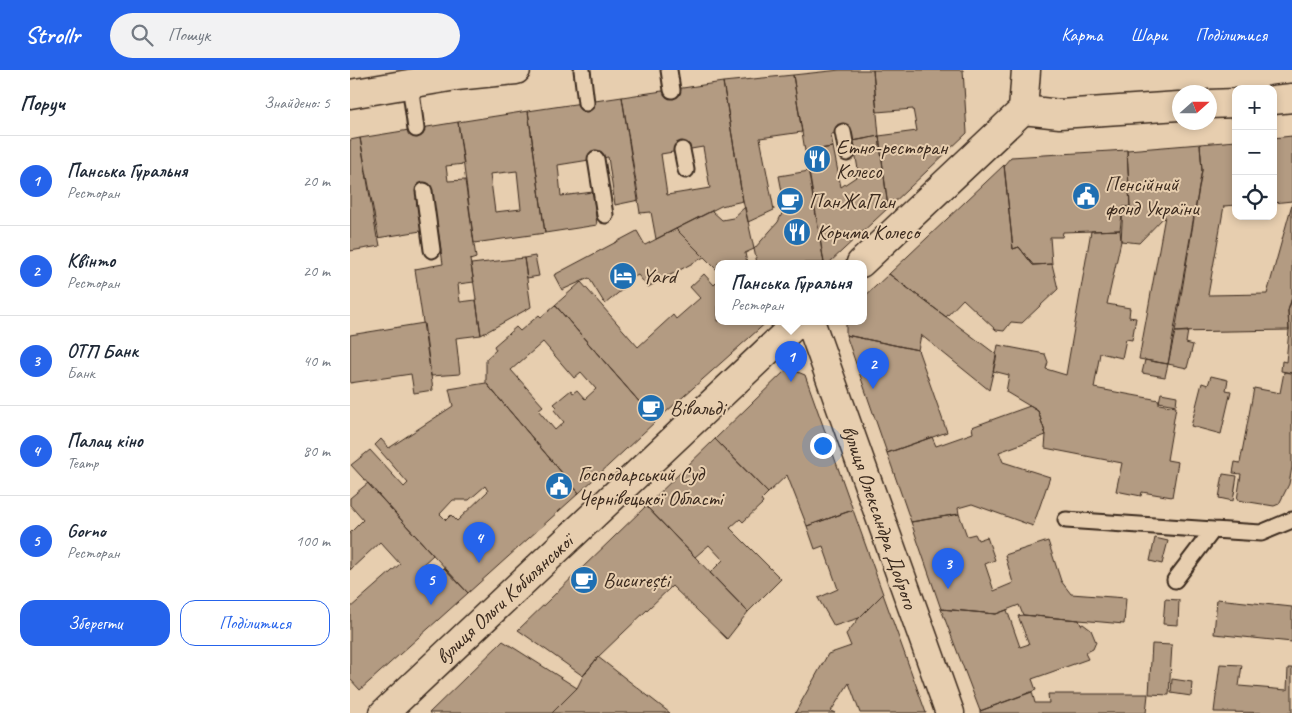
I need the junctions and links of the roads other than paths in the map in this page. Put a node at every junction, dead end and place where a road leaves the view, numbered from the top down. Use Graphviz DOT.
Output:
graph roads {
  1 [pos="516,70"];
  2 [pos="582,70"];
  3 [pos="669,70"];
  4 [pos="1026,70"];
  5 [pos="455,73"];
  6 [pos="410,84"];
  7 [pos="672,90"];
  8 [pos="350,94"];
  9 [pos="1292,98"];
  10 [pos="1277,100"];
  11 [pos="586,103"];
  12 [pos="1232,103"];
  13 [pos="1217,104"];
  14 [pos="1172,107"];
  15 [pos="1023,110"];
  16 [pos="416,129"];
  17 [pos="843,132"];
  18 [pos="682,150"];
  19 [pos="846,153"];
  20 [pos="596,159"];
  21 [pos="686,170"];
  22 [pos="424,192"];
  23 [pos="605,215"];
  24 [pos="432,250"];
  25 [pos="864,260"];
  26 [pos="795,325"];
  27 [pos="811,325"];
  28 [pos="1066,520"];
  29 [pos="1292,520"];
  30 [pos="1213,530"];
  31 [pos="1175,580"];
  32 [pos="384,713"];
  33 [pos="950,713"];
  1 -- 5 [label="street"];
  2 -- 11 [label="lane"];
  3 -- 7 [label="lane"];
  4 -- 15 [label="street"];
  5 -- 6 [label="street"];
  6 -- 8 [label="street"];
  6 -- 16 [label="lane"];
  9 -- 10 [label="street"];
  12 -- 13 [label="street"];
  14 -- 15 [label="street"];
  15 -- 25 [label="street"];
  17 -- 19 [label="lane"];
  18 -- 21 [label="lane"];
  20 -- 23 [label="lane"];
  22 -- 24 [label="lane"];
  26 -- 32 [label="street, вулиця Ольги Кобилянської"];
  27 -- 33 [label="street, вулиця Олександра Доброго"];
  28 -- 30 [label="lane"];
  29 -- 30 [label="lane"];
  30 -- 31 [label="lane"];
}
